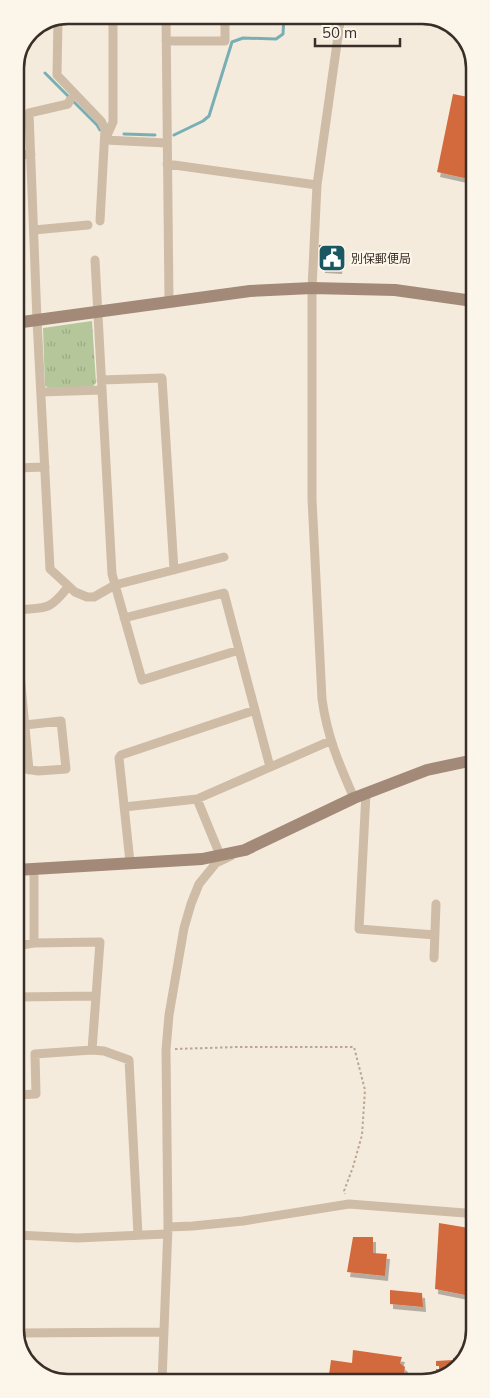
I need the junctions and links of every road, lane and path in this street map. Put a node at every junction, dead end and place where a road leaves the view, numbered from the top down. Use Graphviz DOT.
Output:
graph roads {
  1 [pos="112,24"];
  2 [pos="166,24"];
  3 [pos="225,24"];
  4 [pos="340,24"];
  5 [pos="58,25"];
  6 [pos="166,41"];
  7 [pos="70,100"];
  8 [pos="105,140"];
  9 [pos="166,143"];
  10 [pos="24,154"];
  11 [pos="31,154"];
  12 [pos="167,164"];
  13 [pos="317,186"];
  14 [pos="100,221"];
  15 [pos="88,225"];
  16 [pos="34,230"];
  17 [pos="95,260"];
  18 [pos="312,288"];
  19 [pos="466,300"];
  20 [pos="169,302"];
  21 [pos="98,312"];
  22 [pos="37,320"];
  23 [pos="24,322"];
  24 [pos="101,380"];
  25 [pos="102,390"];
  26 [pos="41,392"];
  27 [pos="45,467"];
  28 [pos="24,468"];
  29 [pos="224,558"];
  30 [pos="174,570"];
  31 [pos="115,585"];
  32 [pos="68,587"];
  33 [pos="24,609"];
  34 [pos="124,618"];
  35 [pos="239,650"];
  36 [pos="255,710"];
  37 [pos="24,715"];
  38 [pos="25,725"];
  39 [pos="330,741"];
  40 [pos="466,762"];
  41 [pos="270,767"];
  42 [pos="24,769"];
  43 [pos="29,770"];
  44 [pos="366,793"];
  45 [pos="197,798"];
  46 [pos="354,798"];
  47 [pos="124,807"];
  48 [pos="245,850"];
  49 [pos="220,855"];
  50 [pos="130,862"];
  51 [pos="34,868"];
  52 [pos="24,869"];
  53 [pos="436,904"];
  54 [pos="435,935"];
  55 [pos="34,943"];
  56 [pos="24,945"];
  57 [pos="434,958"];
  58 [pos="96,996"];
  59 [pos="24,997"];
  60 [pos="92,1050"];
  61 [pos="166,1050"];
  62 [pos="24,1095"];
  63 [pos="350,1204"];
  64 [pos="466,1213"];
  65 [pos="167,1230"];
  66 [pos="24,1235"];
  67 [pos="138,1235"];
  68 [pos="164,1332"];
  69 [pos="24,1333"];
  70 [pos="162,1374"];
  1 -- 8 [label="street"];
  2 -- 6 [label="street"];
  3 -- 6 [label="street"];
  4 -- 13 [label="street"];
  5 -- 8 [label="street"];
  6 -- 9 [label="street"];
  7 -- 11 [label="street"];
  8 -- 9 [label="street"];
  8 -- 14 [label="street"];
  9 -- 12 [label="street"];
  10 -- 11 [label="street"];
  11 -- 16 [label="street"];
  12 -- 13 [label="street"];
  12 -- 20 [label="street"];
  13 -- 18 [label="street"];
  15 -- 16 [label="street"];
  16 -- 22 [label="street"];
  17 -- 21 [label="street"];
  18 -- 19 [label="street"];
  18 -- 20 [label="street"];
  18 -- 39 [label="street"];
  20 -- 21 [label="street"];
  21 -- 22 [label="street"];
  21 -- 24 [label="street"];
  22 -- 23 [label="street"];
  22 -- 26 [label="street"];
  24 -- 25 [label="street"];
  24 -- 30 [label="street"];
  25 -- 26 [label="street"];
  25 -- 31 [label="street"];
  26 -- 27 [label="street"];
  27 -- 28 [label="street"];
  27 -- 32 [label="street"];
  29 -- 30 [label="street"];
  30 -- 31 [label="street"];
  31 -- 32 [label="street"];
  31 -- 34 [label="street"];
  32 -- 33 [label="street"];
  34 -- 35 [label="street"];
  34 -- 35 [label="street"];
  35 -- 36 [label="street"];
  36 -- 41 [label="street"];
  36 -- 47 [label="street"];
  37 -- 38 [label="street"];
  38 -- 43 [label="street"];
  38 -- 43 [label="street"];
  39 -- 41 [label="street"];
  39 -- 46 [label="street"];
  40 -- 44 [label="street"];
  41 -- 45 [label="street"];
  42 -- 43 [label="street"];
  44 -- 46 [label="street"];
  44 -- 54 [label="street"];
  45 -- 47 [label="street"];
  45 -- 49 [label="street"];
  46 -- 48 [label="street"];
  47 -- 50 [label="street"];
  48 -- 49 [label="street"];
  48 -- 61 [label="street"];
  49 -- 50 [label="street"];
  50 -- 51 [label="street"];
  51 -- 52 [label="street"];
  51 -- 55 [label="street"];
  53 -- 54 [label="street"];
  54 -- 57 [label="street"];
  55 -- 56 [label="street"];
  55 -- 58 [label="street"];
  58 -- 59 [label="street"];
  58 -- 60 [label="street"];
  60 -- 62 [label="street"];
  60 -- 67 [label="street"];
  61 -- 63 [label="path"];
  61 -- 65 [label="street"];
  63 -- 64 [label="street"];
  63 -- 65 [label="street"];
  65 -- 67 [label="street"];
  65 -- 68 [label="street"];
  66 -- 67 [label="street"];
  68 -- 69 [label="street"];
  68 -- 70 [label="street"];
}
